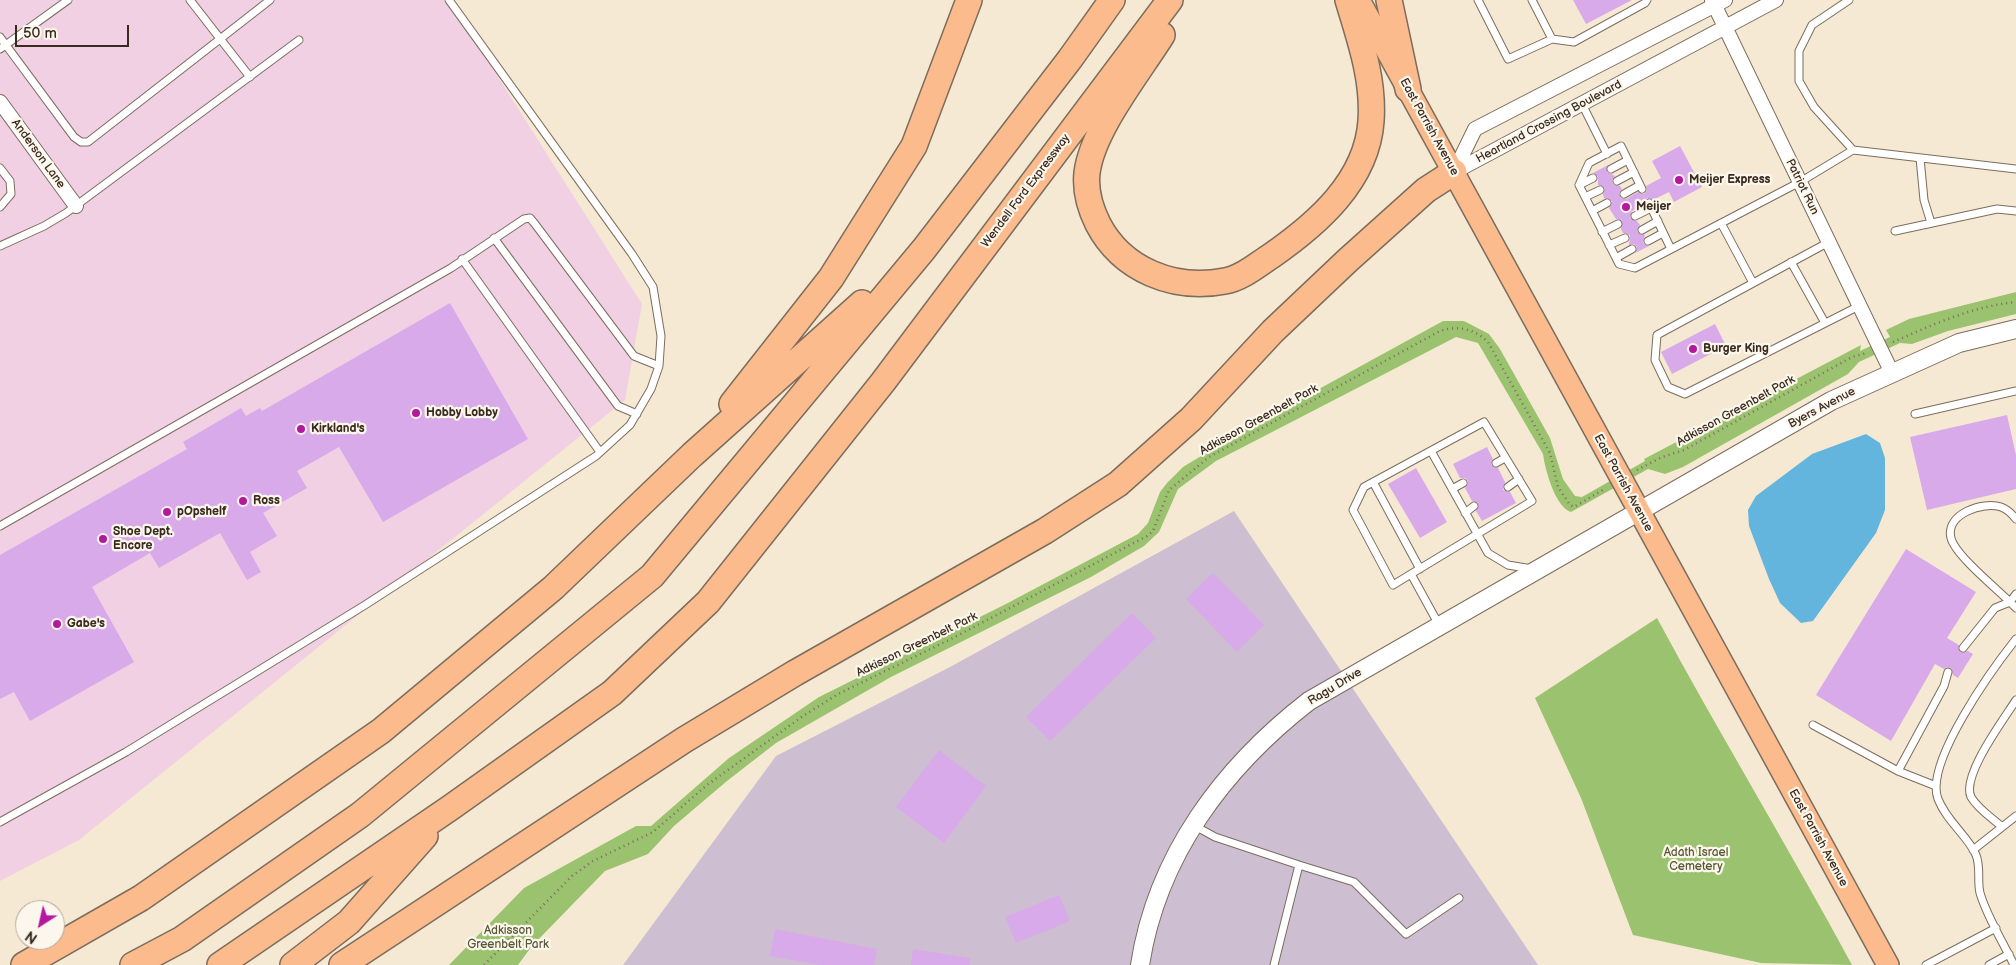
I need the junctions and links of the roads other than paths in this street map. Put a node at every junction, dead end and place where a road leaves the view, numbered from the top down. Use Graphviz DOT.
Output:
graph roads {
  1 [pos="68,0"];
  2 [pos="190,0"];
  3 [pos="270,0"];
  4 [pos="450,0"];
  5 [pos="969,0"];
  6 [pos="1112,0"];
  7 [pos="1170,0"];
  8 [pos="1184,0"];
  9 [pos="1348,0"];
  10 [pos="1359,0"];
  11 [pos="1388,0"];
  12 [pos="1478,0"];
  13 [pos="1532,0"];
  14 [pos="1647,0"];
  15 [pos="1776,0"];
  16 [pos="1849,0"];
  17 [pos="1718,2"];
  18 [pos="1640,3"];
  19 [pos="1726,28"];
  20 [pos="0,37"];
  21 [pos="1552,38"];
  22 [pos="221,39"];
  23 [pos="299,40"];
  24 [pos="3,47"];
  25 [pos="250,77"];
  26 [pos="1408,89"];
  27 [pos="0,102"];
  28 [pos="1582,104"];
  29 [pos="1853,150"];
  30 [pos="1607,154"];
  31 [pos="1920,158"];
  32 [pos="1628,160"];
  33 [pos="0,168"];
  34 [pos="1611,169"];
  35 [pos="2016,169"];
  36 [pos="1454,172"];
  37 [pos="1634,172"];
  38 [pos="1594,178"];
  39 [pos="1617,181"];
  40 [pos="1800,182"];
  41 [pos="1579,185"];
  42 [pos="1600,190"];
  43 [pos="1624,194"];
  44 [pos="1585,197"];
  45 [pos="1607,203"];
  46 [pos="76,206"];
  47 [pos="0,207"];
  48 [pos="1592,211"];
  49 [pos="2016,211"];
  50 [pos="1635,216"];
  51 [pos="1658,221"];
  52 [pos="1931,222"];
  53 [pos="1721,223"];
  54 [pos="1618,224"];
  55 [pos="1642,230"];
  56 [pos="1895,231"];
  57 [pos="1602,232"];
  58 [pos="1663,233"];
  59 [pos="494,238"];
  60 [pos="1625,238"];
  61 [pos="1648,241"];
  62 [pos="1829,242"];
  63 [pos="1609,245"];
  64 [pos="0,246"];
  65 [pos="924,249"];
  66 [pos="1632,249"];
  67 [pos="1671,249"];
  68 [pos="1616,258"];
  69 [pos="462,259"];
  70 [pos="1791,262"];
  71 [pos="1753,283"];
  72 [pos="1859,306"];
  73 [pos="1825,323"];
  74 [pos="2016,328"];
  75 [pos="659,366"];
  76 [pos="1892,373"];
  77 [pos="2016,391"];
  78 [pos="636,414"];
  79 [pos="1915,414"];
  80 [pos="1431,451"];
  81 [pos="600,452"];
  82 [pos="692,455"];
  83 [pos="1505,458"];
  84 [pos="1496,463"];
  85 [pos="1519,480"];
  86 [pos="1373,482"];
  87 [pos="1462,483"];
  88 [pos="1508,487"];
  89 [pos="1452,490"];
  90 [pos="1474,506"];
  91 [pos="1639,511"];
  92 [pos="1464,513"];
  93 [pos="2016,519"];
  94 [pos="0,526"];
  95 [pos="1477,536"];
  96 [pos="1420,569"];
  97 [pos="1537,570"];
  98 [pos="1411,574"];
  99 [pos="2016,594"];
  100 [pos="2010,602"];
  101 [pos="2016,608"];
  102 [pos="1440,626"];
  103 [pos="2016,639"];
  104 [pos="1963,648"];
  105 [pos="1948,672"];
  106 [pos="2016,700"];
  107 [pos="1813,725"];
  108 [pos="1898,771"];
  109 [pos="1936,786"];
  110 [pos="450,808"];
  111 [pos="2016,816"];
  112 [pos="0,822"];
  113 [pos="1194,825"];
  114 [pos="2002,827"];
  115 [pos="1973,850"];
  116 [pos="1299,865"];
  117 [pos="1459,898"];
  118 [pos="1996,928"];
  119 [pos="2009,954"];
  120 [pos="24,965"];
  121 [pos="133,965"];
  122 [pos="220,965"];
  123 [pos="293,965"];
  124 [pos="342,965"];
  125 [pos="1140,965"];
  126 [pos="1274,965"];
  127 [pos="1888,965"];
  128 [pos="1926,965"];
  129 [pos="1989,965"];
  130 [pos="2014,965"];
  1 -- 24 [label="lane"];
  2 -- 22 [label="lane"];
  3 -- 22 [label="lane"];
  4 -- 75 [label="lane"];
  5 -- 82 [label="highway"];
  6 -- 65 [label="highway"];
  7 -- 110 [label="highway, Wendell Ford Expressway"];
  8 -- 9 [label="highway"];
  10 -- 26 [label="main road, East Parrish Avenue"];
  11 -- 26 [label="highway"];
  12 -- 21 [label="lane"];
  13 -- 21 [label="lane"];
  14 -- 18 [label="lane"];
  15 -- 19 [label="street, Heartland Crossing Boulevard"];
  16 -- 29 [label="lane"];
  17 -- 19 [label="street, Patriot Run"];
  17 -- 36 [label="street, Heartland Crossing Boulevard"];
  18 -- 21 [label="lane"];
  19 -- 28 [label="street, Heartland Crossing Boulevard"];
  19 -- 40 [label="street, Patriot Run"];
  20 -- 24 [label="lane"];
  22 -- 24 [label="lane"];
  22 -- 25 [label="lane"];
  23 -- 25 [label="lane"];
  25 -- 46 [label="lane"];
  26 -- 36 [label="main road, East Parrish Avenue"];
  27 -- 46 [label="street, Anderson Lane"];
  28 -- 30 [label="lane"];
  28 -- 36 [label="street, Heartland Crossing Boulevard"];
  29 -- 31 [label="lane"];
  29 -- 40 [label="lane"];
  30 -- 32 [label="lane"];
  30 -- 41 [label="lane"];
  31 -- 35 [label="lane"];
  31 -- 52 [label="lane"];
  32 -- 34 [label="lane"];
  32 -- 37 [label="lane"];
  33 -- 47 [label="lane"];
  36 -- 91 [label="main road, East Parrish Avenue"];
  36 -- 124 [label="highway"];
  37 -- 39 [label="lane"];
  37 -- 43 [label="lane"];
  38 -- 41 [label="lane"];
  40 -- 53 [label="lane"];
  40 -- 62 [label="street, Patriot Run"];
  41 -- 44 [label="lane"];
  42 -- 44 [label="lane"];
  44 -- 48 [label="lane"];
  45 -- 48 [label="lane"];
  46 -- 64 [label="lane"];
  48 -- 57 [label="lane"];
  49 -- 52 [label="lane"];
  50 -- 51 [label="lane"];
  51 -- 55 [label="lane"];
  51 -- 58 [label="lane"];
  52 -- 56 [label="lane"];
  53 -- 67 [label="lane"];
  53 -- 71 [label="lane"];
  54 -- 57 [label="lane"];
  57 -- 63 [label="lane"];
  58 -- 61 [label="lane"];
  58 -- 67 [label="lane"];
  59 -- 69 [label="lane"];
  59 -- 75 [label="lane"];
  59 -- 78 [label="lane"];
  60 -- 63 [label="lane"];
  62 -- 70 [label="lane"];
  62 -- 72 [label="street, Patriot Run"];
  63 -- 68 [label="lane"];
  65 -- 82 [label="highway"];
  65 -- 121 [label="highway"];
  66 -- 68 [label="lane"];
  67 -- 68 [label="lane"];
  69 -- 81 [label="lane"];
  69 -- 94 [label="lane"];
  70 -- 71 [label="lane"];
  70 -- 73 [label="lane"];
  71 -- 73 [label="lane"];
  72 -- 73 [label="lane"];
  72 -- 76 [label="street, Patriot Run"];
  74 -- 76 [label="street, Byers Avenue"];
  75 -- 78 [label="lane"];
  76 -- 91 [label="street, Byers Avenue"];
  77 -- 79 [label="lane"];
  78 -- 81 [label="lane"];
  80 -- 83 [label="lane"];
  80 -- 86 [label="lane"];
  80 -- 89 [label="lane"];
  81 -- 112 [label="lane"];
  82 -- 120 [label="highway"];
  83 -- 84 [label="lane"];
  83 -- 85 [label="lane"];
  85 -- 88 [label="lane"];
  85 -- 95 [label="lane"];
  86 -- 96 [label="lane"];
  86 -- 98 [label="lane"];
  87 -- 89 [label="lane"];
  89 -- 92 [label="lane"];
  90 -- 92 [label="lane"];
  91 -- 97 [label="street, Ragu Drive"];
  91 -- 127 [label="main road, East Parrish Avenue"];
  92 -- 95 [label="lane"];
  93 -- 100 [label="lane"];
  95 -- 96 [label="lane"];
  95 -- 97 [label="lane"];
  96 -- 98 [label="lane"];
  97 -- 102 [label="street, Ragu Drive"];
  98 -- 102 [label="lane"];
  99 -- 100 [label="lane"];
  100 -- 101 [label="lane"];
  100 -- 104 [label="lane"];
  102 -- 113 [label="street, Ragu Drive"];
  103 -- 109 [label="lane"];
  105 -- 108 [label="lane"];
  106 -- 114 [label="lane"];
  107 -- 108 [label="lane"];
  108 -- 109 [label="lane"];
  109 -- 115 [label="lane"];
  110 -- 122 [label="highway"];
  110 -- 123 [label="highway"];
  111 -- 114 [label="lane"];
  113 -- 116 [label="lane"];
  113 -- 125 [label="street, Ragu Drive"];
  114 -- 115 [label="lane"];
  115 -- 118 [label="lane"];
  116 -- 117 [label="lane"];
  116 -- 126 [label="lane"];
  118 -- 119 [label="lane"];
  118 -- 128 [label="lane"];
  119 -- 129 [label="lane"];
  119 -- 130 [label="lane"];
}
